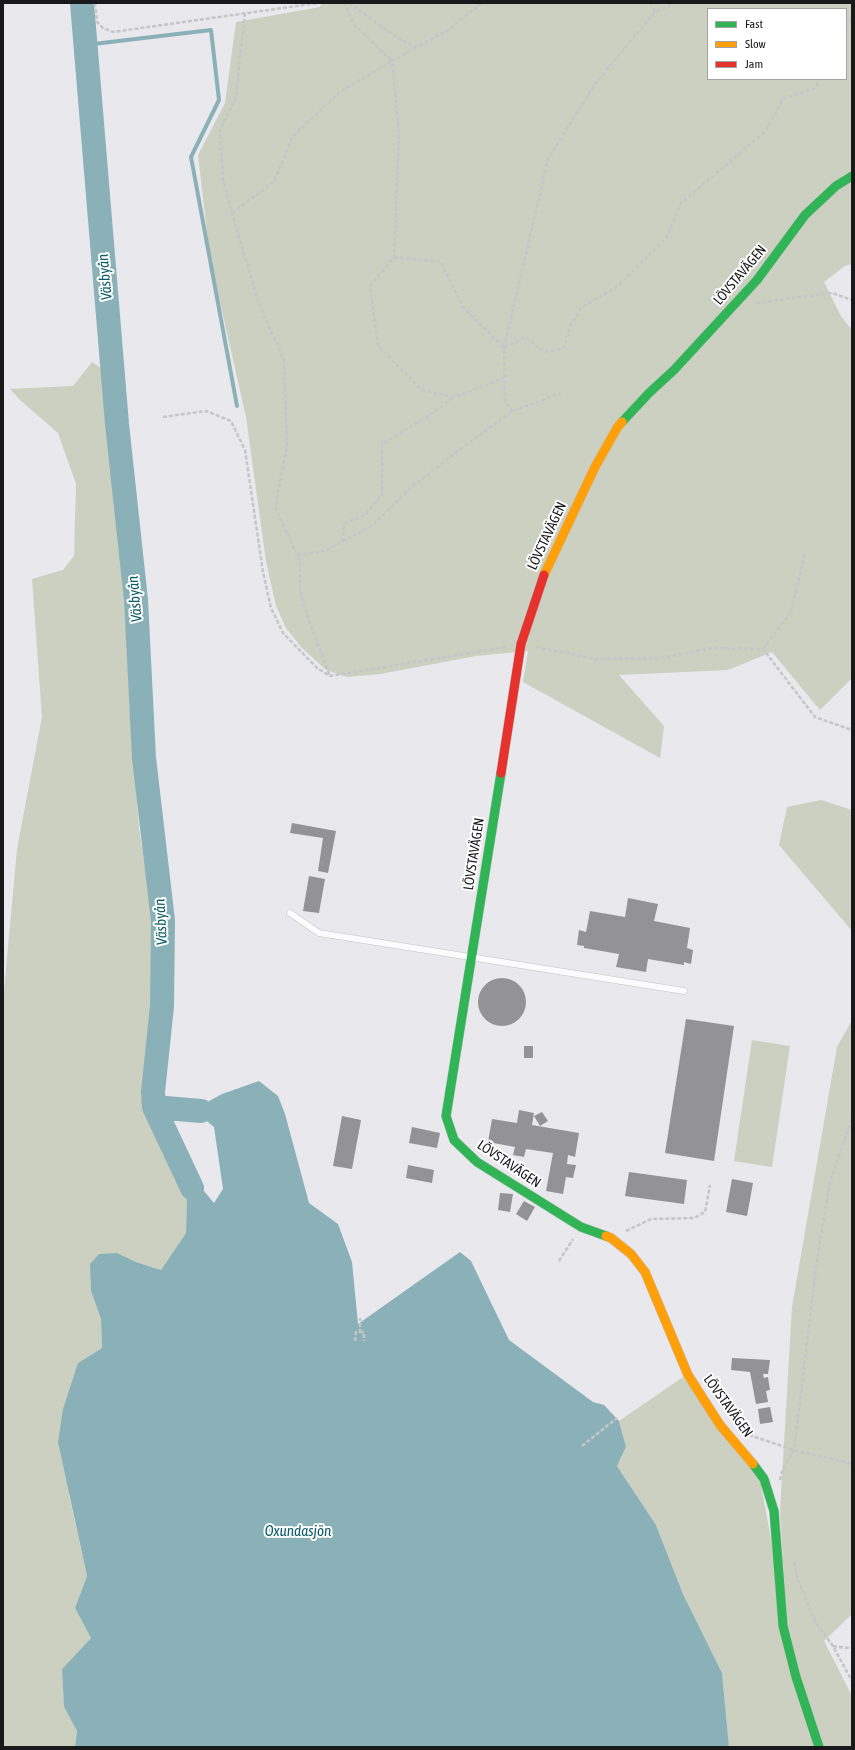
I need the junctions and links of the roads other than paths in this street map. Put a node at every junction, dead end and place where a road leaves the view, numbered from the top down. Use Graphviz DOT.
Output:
graph roads {
  1 [pos="852,176"];
  2 [pos="290,913"];
  3 [pos="472,957"];
  4 [pos="684,991"];
  5 [pos="819,1747"];
  1 -- 3 [label="street, LÖVSTAVÄGEN"];
  2 -- 3 [label="lane"];
  3 -- 4 [label="lane"];
  3 -- 5 [label="street, LÖVSTAVÄGEN"];
}
